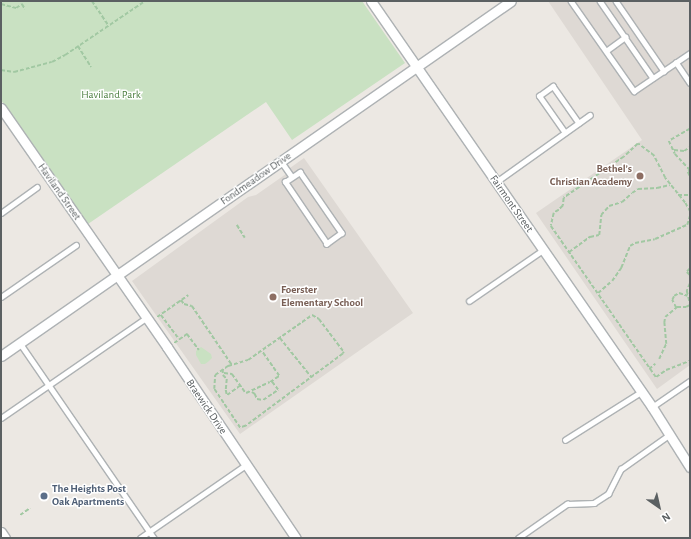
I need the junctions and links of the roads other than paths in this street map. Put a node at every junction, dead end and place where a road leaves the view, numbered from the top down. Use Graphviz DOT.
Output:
graph roads {
  1 [pos="371,1"];
  2 [pos="511,1"];
  3 [pos="571,1"];
  4 [pos="600,1"];
  5 [pos="616,1"];
  6 [pos="625,37"];
  7 [pos="606,51"];
  8 [pos="690,53"];
  9 [pos="676,62"];
  10 [pos="417,67"];
  11 [pos="664,71"];
  12 [pos="653,78"];
  13 [pos="690,82"];
  14 [pos="1,108"];
  15 [pos="590,115"];
  16 [pos="579,123"];
  17 [pos="565,133"];
  18 [pos="281,161"];
  19 [pos="292,178"];
  20 [pos="496,182"];
  21 [pos="37,188"];
  22 [pos="1,213"];
  23 [pos="76,245"];
  24 [pos="543,250"];
  25 [pos="116,276"];
  26 [pos="1,297"];
  27 [pos="469,301"];
  28 [pos="148,320"];
  29 [pos="20,342"];
  30 [pos="2,354"];
  31 [pos="690,381"];
  32 [pos="49,385"];
  33 [pos="641,392"];
  34 [pos="652,407"];
  35 [pos="1,418"];
  36 [pos="669,435"];
  37 [pos="565,440"];
  38 [pos="246,466"];
  39 [pos="690,467"];
  40 [pos="1,532"];
  41 [pos="149,532"];
  42 [pos="5,538"];
  43 [pos="140,538"];
  44 [pos="154,538"];
  45 [pos="296,538"];
  46 [pos="518,538"];
  1 -- 10 [label="street, Fairmont Street"];
  2 -- 10 [label="street, Fondmeadow Drive"];
  3 -- 7 [label="lane"];
  4 -- 6 [label="lane"];
  5 -- 11 [label="lane"];
  6 -- 7 [label="lane"];
  6 -- 12 [label="lane"];
  7 -- 12 [label="lane"];
  8 -- 9 [label="lane"];
  9 -- 11 [label="lane"];
  9 -- 13 [label="lane"];
  10 -- 18 [label="street, Fondmeadow Drive"];
  10 -- 20 [label="street, Fairmont Street"];
  11 -- 12 [label="lane"];
  14 -- 25 [label="street, Haviland Street"];
  15 -- 16 [label="lane"];
  16 -- 17 [label="lane"];
  16 -- 17 [label="lane"];
  17 -- 20 [label="lane"];
  18 -- 19 [label="lane"];
  18 -- 25 [label="street, Fondmeadow Drive"];
  19 -- 19 [label="lane"];
  20 -- 24 [label="street, Fairmont Street"];
  21 -- 22 [label="lane"];
  23 -- 26 [label="lane"];
  24 -- 27 [label="lane"];
  24 -- 33 [label="street, Fairmont Street"];
  25 -- 28 [label="street, Braewick Drive"];
  25 -- 29 [label="street, Fondmeadow Drive"];
  28 -- 32 [label="lane"];
  28 -- 38 [label="street, Braewick Drive"];
  29 -- 30 [label="street, Fondmeadow Drive"];
  29 -- 32 [label="lane"];
  31 -- 34 [label="lane"];
  32 -- 35 [label="lane"];
  32 -- 41 [label="lane"];
  33 -- 34 [label="street, Fairmont Street"];
  33 -- 37 [label="lane"];
  34 -- 36 [label="street, Fairmont Street"];
  36 -- 39 [label="street, Fairmont Street"];
  36 -- 46 [label="lane"];
  38 -- 41 [label="lane"];
  38 -- 45 [label="street, Braewick Drive"];
  40 -- 42 [label="street"];
  41 -- 43 [label="lane"];
  41 -- 44 [label="lane"];
}
